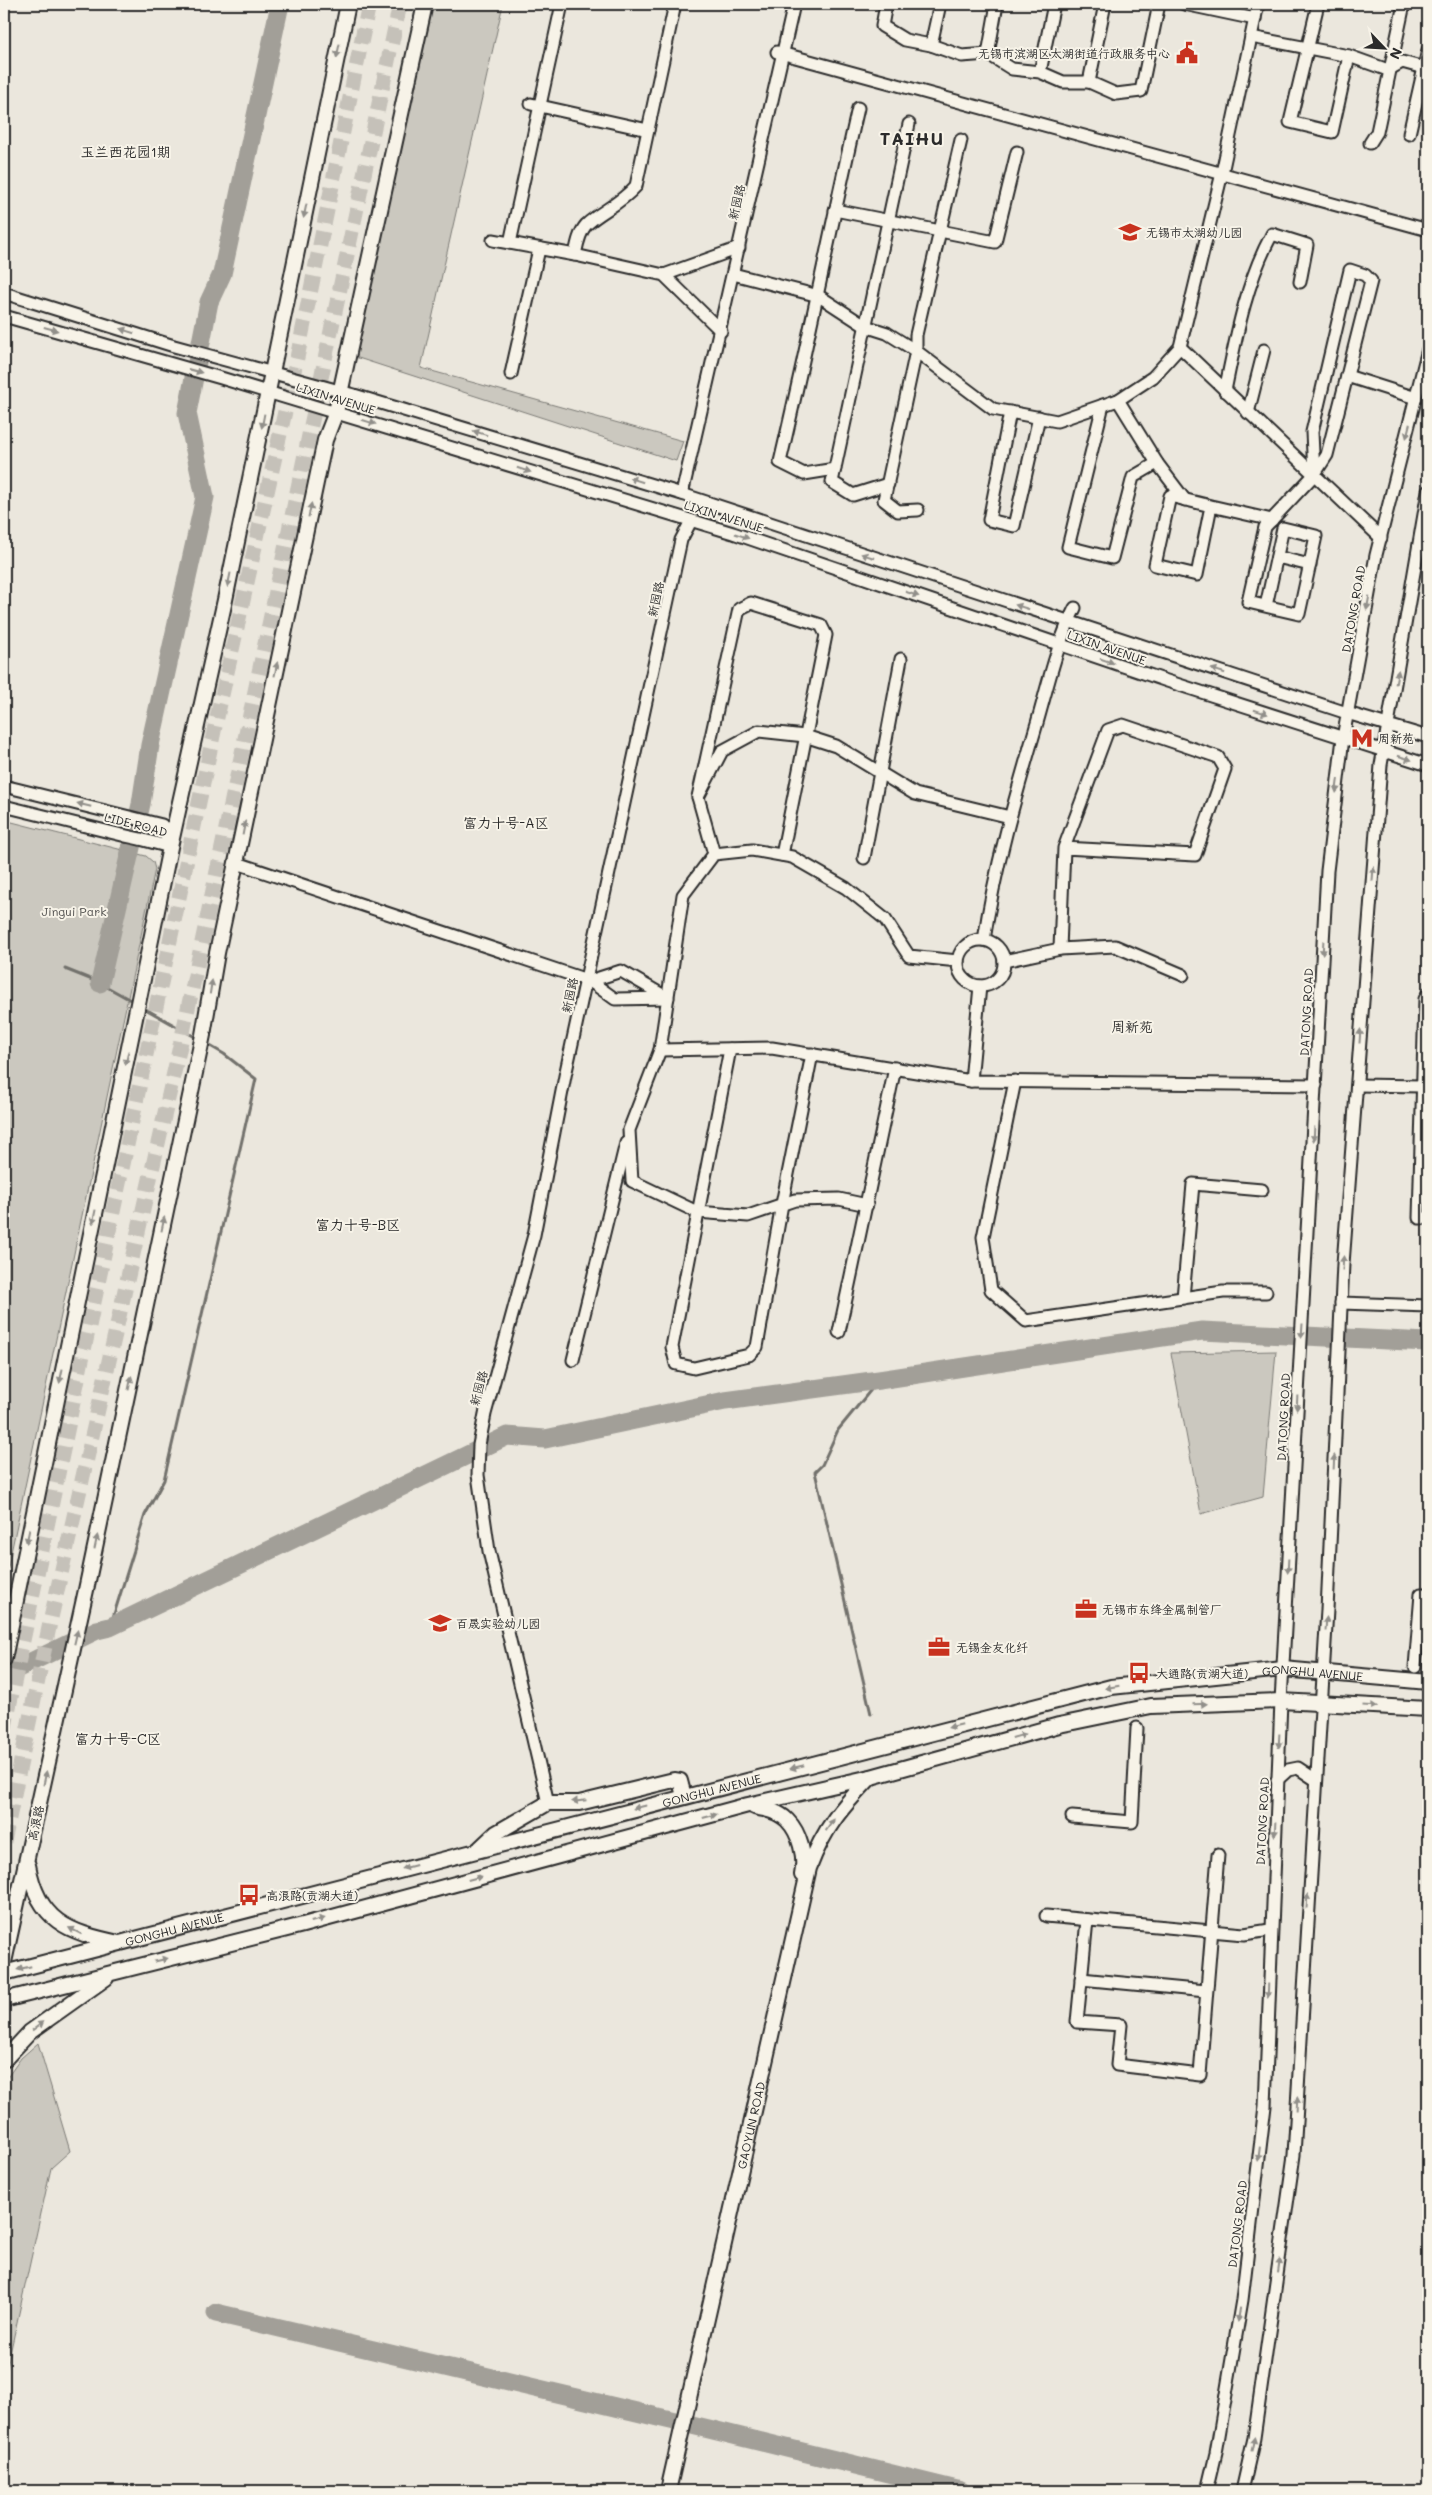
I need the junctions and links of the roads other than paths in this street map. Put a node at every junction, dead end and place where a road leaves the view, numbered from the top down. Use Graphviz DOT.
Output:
graph roads {
  1 [pos="348,4"];
  2 [pos="425,4"];
  3 [pos="562,4"];
  4 [pos="676,4"];
  5 [pos="788,4"];
  6 [pos="794,4"];
  7 [pos="886,4"];
  8 [pos="940,4"];
  9 [pos="997,4"];
  10 [pos="1054,4"];
  11 [pos="1105,4"];
  12 [pos="1160,4"];
  13 [pos="1184,4"];
  14 [pos="1258,4"];
  15 [pos="1318,4"];
  16 [pos="1404,4"];
  17 [pos="1255,19"];
  18 [pos="1251,38"];
  19 [pos="931,45"];
  20 [pos="1308,49"];
  21 [pos="1428,50"];
  22 [pos="781,52"];
  23 [pos="988,54"];
  24 [pos="1350,56"];
  25 [pos="1424,68"];
  26 [pos="1388,70"];
  27 [pos="1040,72"];
  28 [pos="1089,82"];
  29 [pos="536,105"];
  30 [pos="858,108"];
  31 [pos="909,124"];
  32 [pos="648,130"];
  33 [pos="1409,134"];
  34 [pos="961,140"];
  35 [pos="1370,144"];
  36 [pos="1017,152"];
  37 [pos="1222,173"];
  38 [pos="835,210"];
  39 [pos="888,222"];
  40 [pos="1428,230"];
  41 [pos="941,232"];
  42 [pos="493,240"];
  43 [pos="510,243"];
  44 [pos="539,248"];
  45 [pos="738,248"];
  46 [pos="575,255"];
  47 [pos="733,274"];
  48 [pos="664,275"];
  49 [pos="1300,282"];
  50 [pos="4,293"];
  51 [pos="819,296"];
  52 [pos="4,316"];
  53 [pos="865,326"];
  54 [pos="719,330"];
  55 [pos="1180,347"];
  56 [pos="1428,349"];
  57 [pos="1264,350"];
  58 [pos="916,351"];
  59 [pos="272,374"];
  60 [pos="511,374"];
  61 [pos="1347,376"];
  62 [pos="340,391"];
  63 [pos="1225,391"];
  64 [pos="268,392"];
  65 [pos="1416,398"];
  66 [pos="1118,400"];
  67 [pos="1103,406"];
  68 [pos="336,412"];
  69 [pos="1010,412"];
  70 [pos="1248,413"];
  71 [pos="1039,417"];
  72 [pos="1157,463"];
  73 [pos="835,469"];
  74 [pos="1314,475"];
  75 [pos="888,484"];
  76 [pos="1428,491"];
  77 [pos="681,494"];
  78 [pos="1185,500"];
  79 [pos="1211,506"];
  80 [pos="918,510"];
  81 [pos="1272,520"];
  82 [pos="693,521"];
  83 [pos="1381,538"];
  84 [pos="1277,557"];
  85 [pos="1310,564"];
  86 [pos="1266,606"];
  87 [pos="1075,608"];
  88 [pos="1068,622"];
  89 [pos="1061,645"];
  90 [pos="901,659"];
  91 [pos="1348,713"];
  92 [pos="1388,725"];
  93 [pos="805,736"];
  94 [pos="1428,737"];
  95 [pos="1343,738"];
  96 [pos="1383,750"];
  97 [pos="1428,765"];
  98 [pos="878,772"];
  99 [pos="4,786"];
  100 [pos="698,797"];
  101 [pos="4,806"];
  102 [pos="1010,817"];
  103 [pos="170,847"];
  104 [pos="1064,848"];
  105 [pos="714,854"];
  106 [pos="782,855"];
  107 [pos="864,858"];
  108 [pos="237,863"];
  109 [pos="984,940"];
  110 [pos="1060,948"];
  111 [pos="958,961"];
  112 [pos="1004,961"];
  113 [pos="1183,975"];
  114 [pos="588,980"];
  115 [pos="980,986"];
  116 [pos="1428,993"];
  117 [pos="668,998"];
  118 [pos="730,1049"];
  119 [pos="660,1050"];
  120 [pos="812,1054"];
  121 [pos="895,1068"];
  122 [pos="971,1081"];
  123 [pos="1015,1081"];
  124 [pos="1357,1085"];
  125 [pos="1316,1086"];
  126 [pos="1422,1086"];
  127 [pos="629,1130"];
  128 [pos="1262,1190"];
  129 [pos="782,1204"];
  130 [pos="866,1205"];
  131 [pos="697,1212"];
  132 [pos="1428,1218"];
  133 [pos="1266,1292"];
  134 [pos="1183,1298"];
  135 [pos="1428,1306"];
  136 [pos="1341,1307"];
  137 [pos="839,1332"];
  138 [pos="573,1360"];
  139 [pos="1428,1594"];
  140 [pos="4,1659"];
  141 [pos="1414,1667"];
  142 [pos="1283,1669"];
  143 [pos="1323,1673"];
  144 [pos="1428,1682"];
  145 [pos="1281,1701"];
  146 [pos="1321,1703"];
  147 [pos="1428,1709"];
  148 [pos="1137,1728"];
  149 [pos="871,1777"];
  150 [pos="1277,1780"];
  151 [pos="1316,1780"];
  152 [pos="684,1796"];
  153 [pos="549,1802"];
  154 [pos="748,1806"];
  155 [pos="1072,1817"];
  156 [pos="479,1848"];
  157 [pos="1218,1855"];
  158 [pos="27,1860"];
  159 [pos="1046,1916"];
  160 [pos="1087,1920"];
  161 [pos="1270,1930"];
  162 [pos="1210,1931"];
  163 [pos="122,1944"];
  164 [pos="4,1962"];
  165 [pos="114,1972"];
  166 [pos="4,1974"];
  167 [pos="1081,1979"];
  168 [pos="1206,1991"];
  169 [pos="4,2000"];
  170 [pos="4,2060"];
  171 [pos="666,2491"];
  172 [pos="1208,2491"];
  173 [pos="1242,2491"];
  1 -- 59 [label="main road, one-way"];
  2 -- 62 [label="main road, 高浪路"];
  3 -- 29 [label="street"];
  4 -- 32 [label="street"];
  5 -- 22 [label="street, 新园路"];
  6 -- 22 [label="street, 新园路"];
  7 -- 19 [label="street"];
  8 -- 19 [label="street"];
  9 -- 23 [label="street"];
  10 -- 27 [label="street"];
  11 -- 28 [label="street"];
  12 -- 28 [label="street"];
  13 -- 17 [label="street"];
  14 -- 17 [label="street"];
  15 -- 20 [label="street"];
  16 -- 26 [label="street"];
  17 -- 18 [label="street"];
  18 -- 20 [label="street"];
  18 -- 37 [label="street"];
  19 -- 23 [label="street"];
  20 -- 24 [label="street"];
  20 -- 24 [label="street"];
  21 -- 25 [label="street"];
  22 -- 37 [label="street"];
  22 -- 45 [label="street, 新园路"];
  23 -- 27 [label="street"];
  24 -- 26 [label="street"];
  25 -- 26 [label="street"];
  25 -- 33 [label="street"];
  26 -- 35 [label="street"];
  27 -- 28 [label="street"];
  29 -- 32 [label="street"];
  29 -- 43 [label="street"];
  30 -- 38 [label="street"];
  31 -- 39 [label="street"];
  32 -- 46 [label="street"];
  34 -- 41 [label="street"];
  36 -- 41 [label="street"];
  37 -- 40 [label="street"];
  37 -- 55 [label="street"];
  38 -- 39 [label="street"];
  38 -- 51 [label="street"];
  39 -- 41 [label="street"];
  39 -- 53 [label="street"];
  41 -- 58 [label="street"];
  42 -- 43 [label="street"];
  43 -- 44 [label="street"];
  44 -- 46 [label="street"];
  44 -- 60 [label="street"];
  45 -- 47 [label="street, 新园路"];
  45 -- 48 [label="street"];
  45 -- 54 [label="street, 新园路"];
  46 -- 48 [label="street"];
  47 -- 51 [label="street"];
  47 -- 54 [label="street, 新园路"];
  48 -- 54 [label="street"];
  49 -- 63 [label="street"];
  59 -- 50 [label="street, LIXIN AVENUE, one-way"];
  51 -- 53 [label="street"];
  51 -- 73 [label="street"];
  52 -- 64 [label="street, LIXIN AVENUE, one-way"];
  53 -- 58 [label="street"];
  53 -- 73 [label="street"];
  54 -- 77 [label="street, 新园路"];
  55 -- 63 [label="street"];
  55 -- 66 [label="street"];
  56 -- 65 [label="street, DATONG ROAD"];
  57 -- 70 [label="street"];
  58 -- 69 [label="street"];
  58 -- 75 [label="street"];
  59 -- 62 [label="street, LIXIN AVENUE"];
  59 -- 64 [label="main road"];
  61 -- 65 [label="street"];
  61 -- 74 [label="street"];
  61 -- 74 [label="street"];
  62 -- 68 [label="main road, 高浪路"];
  77 -- 62 [label="street, LIXIN AVENUE, one-way"];
  63 -- 70 [label="street"];
  64 -- 68 [label="street, LIXIN AVENUE"];
  64 -- 103 [label="main road, one-way"];
  65 -- 83 [label="street, DATONG ROAD, one-way"];
  66 -- 67 [label="street"];
  66 -- 72 [label="street"];
  67 -- 71 [label="street"];
  67 -- 72 [label="street"];
  68 -- 82 [label="street, LIXIN AVENUE, one-way"];
  108 -- 68 [label="main road, 高浪路, one-way"];
  69 -- 71 [label="street"];
  69 -- 71 [label="street"];
  70 -- 74 [label="street"];
  72 -- 78 [label="street"];
  73 -- 75 [label="street"];
  74 -- 81 [label="street"];
  74 -- 83 [label="street"];
  75 -- 80 [label="street"];
  92 -- 76 [label="street, one-way"];
  88 -- 77 [label="street, LIXIN AVENUE, one-way"];
  78 -- 79 [label="street"];
  78 -- 79 [label="street"];
  79 -- 81 [label="street"];
  81 -- 86 [label="street"];
  82 -- 89 [label="street, LIXIN AVENUE, one-way"];
  82 -- 114 [label="street, 新园路"];
  83 -- 91 [label="street, DATONG ROAD, one-way"];
  84 -- 85 [label="street"];
  84 -- 85 [label="street"];
  84 -- 86 [label="street"];
  85 -- 86 [label="street"];
  87 -- 88 [label="street"];
  88 -- 89 [label="street"];
  91 -- 88 [label="street, LIXIN AVENUE, one-way"];
  89 -- 95 [label="street, LIXIN AVENUE, one-way"];
  89 -- 102 [label="street"];
  90 -- 98 [label="street"];
  91 -- 92 [label="street, LIXIN AVENUE"];
  91 -- 95 [label="street, DATONG ROAD"];
  92 -- 94 [label="street, LIXIN AVENUE"];
  92 -- 96 [label="street"];
  93 -- 98 [label="street"];
  93 -- 100 [label="street"];
  93 -- 100 [label="street"];
  93 -- 106 [label="street"];
  95 -- 96 [label="street, LIXIN AVENUE"];
  95 -- 125 [label="street, DATONG ROAD, one-way"];
  96 -- 97 [label="street, LIXIN AVENUE, one-way"];
  124 -- 96 [label="street, one-way"];
  98 -- 102 [label="street"];
  98 -- 107 [label="street"];
  103 -- 99 [label="street, LIDE ROAD, one-way"];
  100 -- 105 [label="street"];
  101 -- 103 [label="street, LIDE ROAD, bridge"];
  102 -- 109 [label="street"];
  103 -- 140 [label="main road, one-way"];
  104 -- 104 [label="street"];
  104 -- 110 [label="street"];
  105 -- 106 [label="street"];
  105 -- 117 [label="street"];
  106 -- 111 [label="street"];
  108 -- 114 [label="street"];
  158 -- 108 [label="main road, 高浪路, one-way"];
  109 -- 111 [label="street"];
  109 -- 112 [label="street"];
  110 -- 112 [label="street"];
  110 -- 113 [label="street"];
  111 -- 115 [label="street"];
  112 -- 115 [label="street"];
  114 -- 117 [label="street"];
  114 -- 117 [label="street"];
  114 -- 153 [label="street, 新园路"];
  115 -- 122 [label="street"];
  116 -- 126 [label="street"];
  117 -- 119 [label="street"];
  118 -- 119 [label="street"];
  118 -- 120 [label="street"];
  118 -- 131 [label="street"];
  119 -- 127 [label="street"];
  120 -- 121 [label="street"];
  120 -- 129 [label="street"];
  121 -- 122 [label="street"];
  121 -- 130 [label="street"];
  122 -- 123 [label="street"];
  123 -- 125 [label="street"];
  123 -- 134 [label="street"];
  124 -- 126 [label="street"];
  136 -- 124 [label="street, one-way"];
  125 -- 142 [label="street, DATONG ROAD, one-way"];
  126 -- 132 [label="street"];
  127 -- 131 [label="street"];
  127 -- 138 [label="street"];
  128 -- 134 [label="street"];
  129 -- 130 [label="street"];
  129 -- 131 [label="street"];
  129 -- 131 [label="street"];
  130 -- 137 [label="street"];
  133 -- 134 [label="street"];
  135 -- 136 [label="street"];
  143 -- 136 [label="street, one-way"];
  139 -- 141 [label="street"];
  142 -- 143 [label="main road, GONGHU AVENUE"];
  142 -- 145 [label="street, DATONG ROAD"];
  142 -- 152 [label="main road, GONGHU AVENUE, one-way"];
  143 -- 144 [label="main road, GONGHU AVENUE"];
  143 -- 146 [label="street"];
  145 -- 146 [label="main road, GONGHU AVENUE"];
  149 -- 145 [label="main road, GONGHU AVENUE, one-way"];
  145 -- 150 [label="street, DATONG ROAD, one-way"];
  146 -- 147 [label="main road, GONGHU AVENUE, one-way"];
  146 -- 151 [label="street"];
  148 -- 155 [label="street"];
  149 -- 154 [label="main road, GONGHU AVENUE"];
  171 -- 149 [label="main road, GAOYUN ROAD, one-way"];
  150 -- 151 [label="street"];
  150 -- 161 [label="street, DATONG ROAD, one-way"];
  173 -- 151 [label="street, one-way"];
  152 -- 153 [label="main road, one-way"];
  152 -- 156 [label="main road, GONGHU AVENUE, one-way"];
  153 -- 156 [label="main road"];
  165 -- 154 [label="main road, GONGHU AVENUE, one-way"];
  154 -- 171 [label="main road, GAOYUN ROAD"];
  156 -- 163 [label="main road, GONGHU AVENUE, one-way"];
  157 -- 162 [label="street"];
  163 -- 158 [label="main road, one-way"];
  158 -- 164 [label="main road, 高浪路"];
  159 -- 160 [label="street"];
  160 -- 162 [label="street"];
  160 -- 167 [label="street"];
  161 -- 162 [label="street"];
  161 -- 172 [label="street, DATONG ROAD, one-way"];
  162 -- 168 [label="street"];
  163 -- 166 [label="main road, GONGHU AVENUE, one-way"];
  165 -- 169 [label="main road, GONGHU AVENUE"];
  170 -- 165 [label="main road, one-way"];
  167 -- 168 [label="street"];
  167 -- 168 [label="street"];
}
